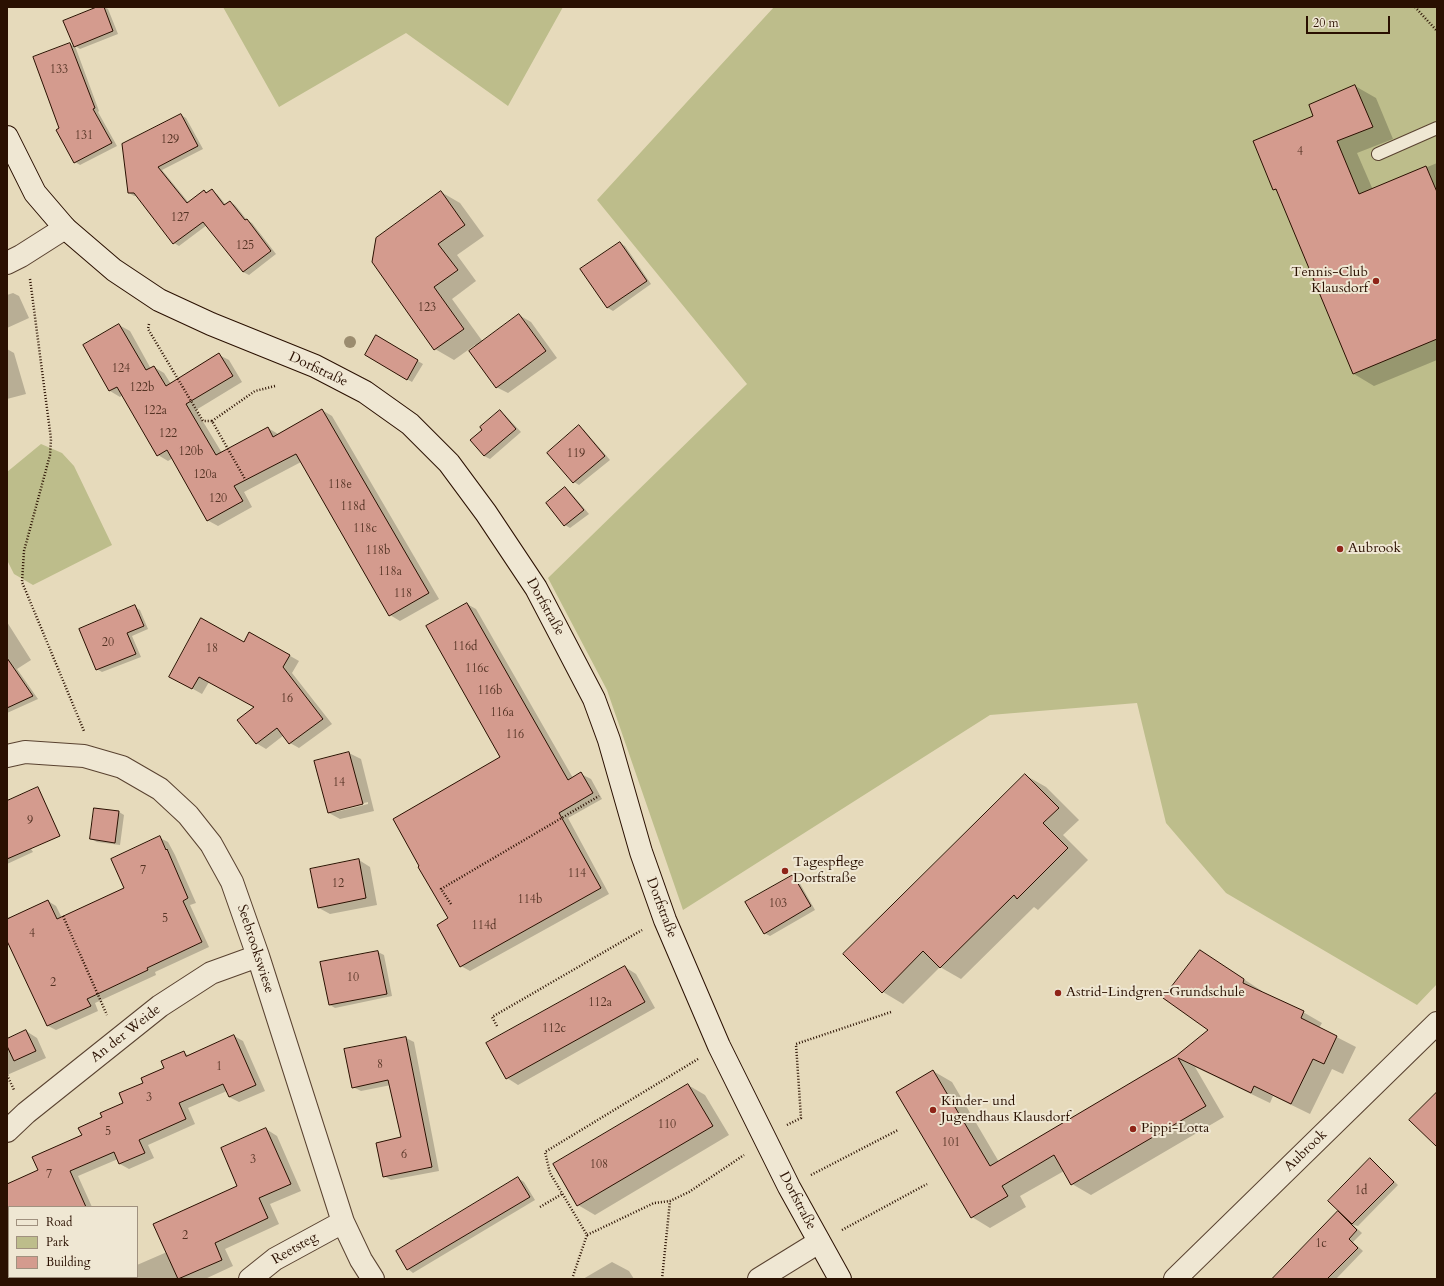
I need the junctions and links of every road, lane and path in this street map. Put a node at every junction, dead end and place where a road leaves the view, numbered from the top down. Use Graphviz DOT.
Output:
graph roads {
  1 [pos="1415,7"];
  2 [pos="1437,31"];
  3 [pos="1437,128"];
  4 [pos="7,137"];
  5 [pos="1378,154"];
  6 [pos="65,228"];
  7 [pos="14,260"];
  8 [pos="159,300"];
  9 [pos="275,386"];
  10 [pos="212,421"];
  11 [pos="246,479"];
  12 [pos="7,756"];
  13 [pos="84,756"];
  14 [pos="597,798"];
  15 [pos="451,904"];
  16 [pos="63,916"];
  17 [pos="642,930"];
  18 [pos="258,956"];
  19 [pos="891,1012"];
  20 [pos="1437,1023"];
  21 [pos="497,1026"];
  22 [pos="120,1038"];
  23 [pos="719,1046"];
  24 [pos="7,1075"];
  25 [pos="16,1094"];
  26 [pos="898,1130"];
  27 [pos="7,1132"];
  28 [pos="764,1138"];
  29 [pos="741,1157"];
  30 [pos="927,1184"];
  31 [pos="789,1187"];
  32 [pos="562,1194"];
  33 [pos="670,1201"];
  34 [pos="540,1207"];
  35 [pos="343,1222"];
  36 [pos="588,1235"];
  37 [pos="819,1242"];
  38 [pos="573,1276"];
  39 [pos="250,1279"];
  40 [pos="373,1279"];
  41 [pos="662,1279"];
  42 [pos="759,1279"];
  43 [pos="840,1279"];
  44 [pos="1175,1279"];
  1 -- 2 [label="path"];
  3 -- 5 [label="lane"];
  4 -- 6 [label="street, Dorfstraße"];
  6 -- 7 [label="street"];
  6 -- 8 [label="street, Dorfstraße"];
  7 -- 13 [label="path"];
  8 -- 10 [label="path"];
  8 -- 23 [label="street, Dorfstraße"];
  9 -- 10 [label="path"];
  10 -- 11 [label="path"];
  12 -- 13 [label="street, Seebrookswiese"];
  13 -- 18 [label="street, Seebrookswiese"];
  14 -- 15 [label="path"];
  16 -- 22 [label="path"];
  17 -- 21 [label="path"];
  18 -- 22 [label="street, An der Weide"];
  18 -- 35 [label="street, Seebrookswiese"];
  19 -- 28 [label="path"];
  20 -- 44 [label="street, Aubrook"];
  22 -- 27 [label="street, An der Weide"];
  23 -- 28 [label="street, Dorfstraße"];
  23 -- 32 [label="path"];
  24 -- 25 [label="path"];
  26 -- 31 [label="path"];
  28 -- 31 [label="street, Dorfstraße"];
  29 -- 33 [label="path"];
  30 -- 37 [label="path"];
  31 -- 37 [label="street, Dorfstraße"];
  32 -- 34 [label="path"];
  32 -- 36 [label="path"];
  33 -- 36 [label="path"];
  33 -- 41 [label="path"];
  35 -- 39 [label="street, Reetsteg"];
  35 -- 40 [label="street, Seebrookswiese"];
  36 -- 38 [label="path"];
  37 -- 42 [label="street"];
  37 -- 43 [label="street, Dorfstraße"];
}
